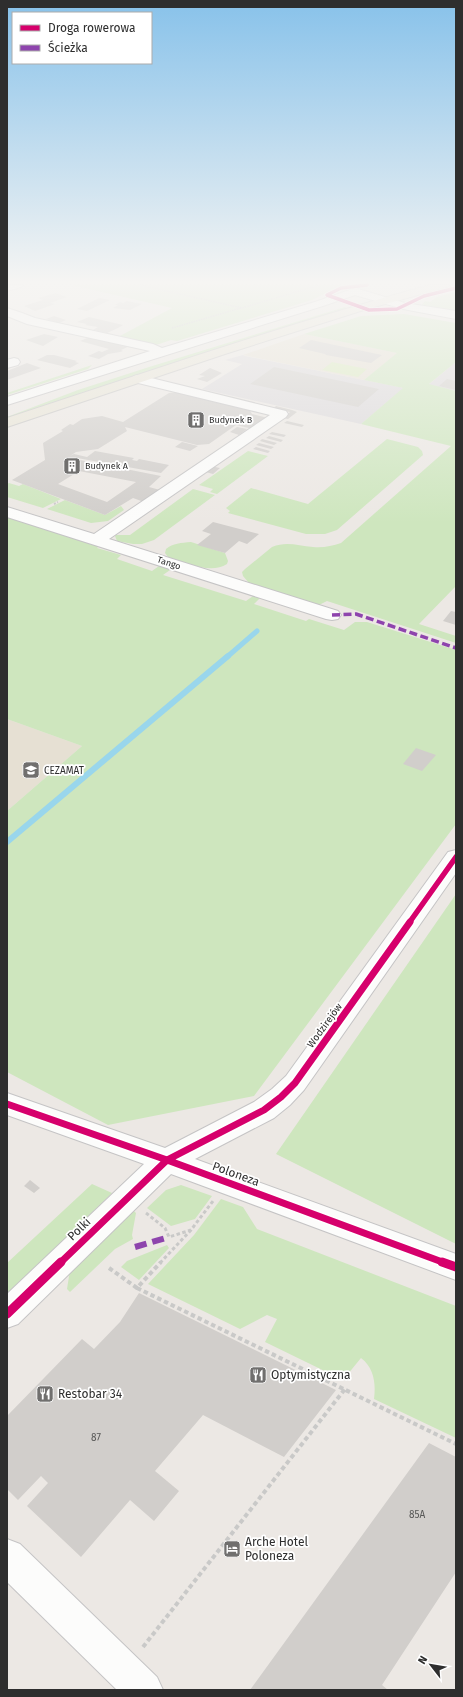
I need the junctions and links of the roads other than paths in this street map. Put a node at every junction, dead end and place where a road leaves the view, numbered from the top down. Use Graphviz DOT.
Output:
graph roads {
  1 [pos="123,364"];
  2 [pos="150,364"];
  3 [pos="182,364"];
  4 [pos="139,379"];
  5 [pos="7,401"];
  6 [pos="7,411"];
  7 [pos="7,423"];
  8 [pos="7,512"];
  9 [pos="97,540"];
  10 [pos="332,615"];
  11 [pos="456,857"];
  12 [pos="7,1104"];
  13 [pos="167,1160"];
  14 [pos="456,1267"];
  15 [pos="7,1314"];
  16 [pos="7,1556"];
  17 [pos="144,1690"];
  1 -- 5 [label="street"];
  2 -- 6 [label="main road"];
  3 -- 4 [label="main road"];
  4 -- 7 [label="main road"];
  4 -- 9 [label="street"];
  8 -- 9 [label="street, Tango"];
  9 -- 10 [label="street, Tango"];
  11 -- 13 [label="street, Wodzirejów"];
  12 -- 13 [label="street, Poloneza"];
  13 -- 14 [label="street, Poloneza"];
  13 -- 15 [label="street, Polki"];
  16 -- 17 [label="street"];
}
